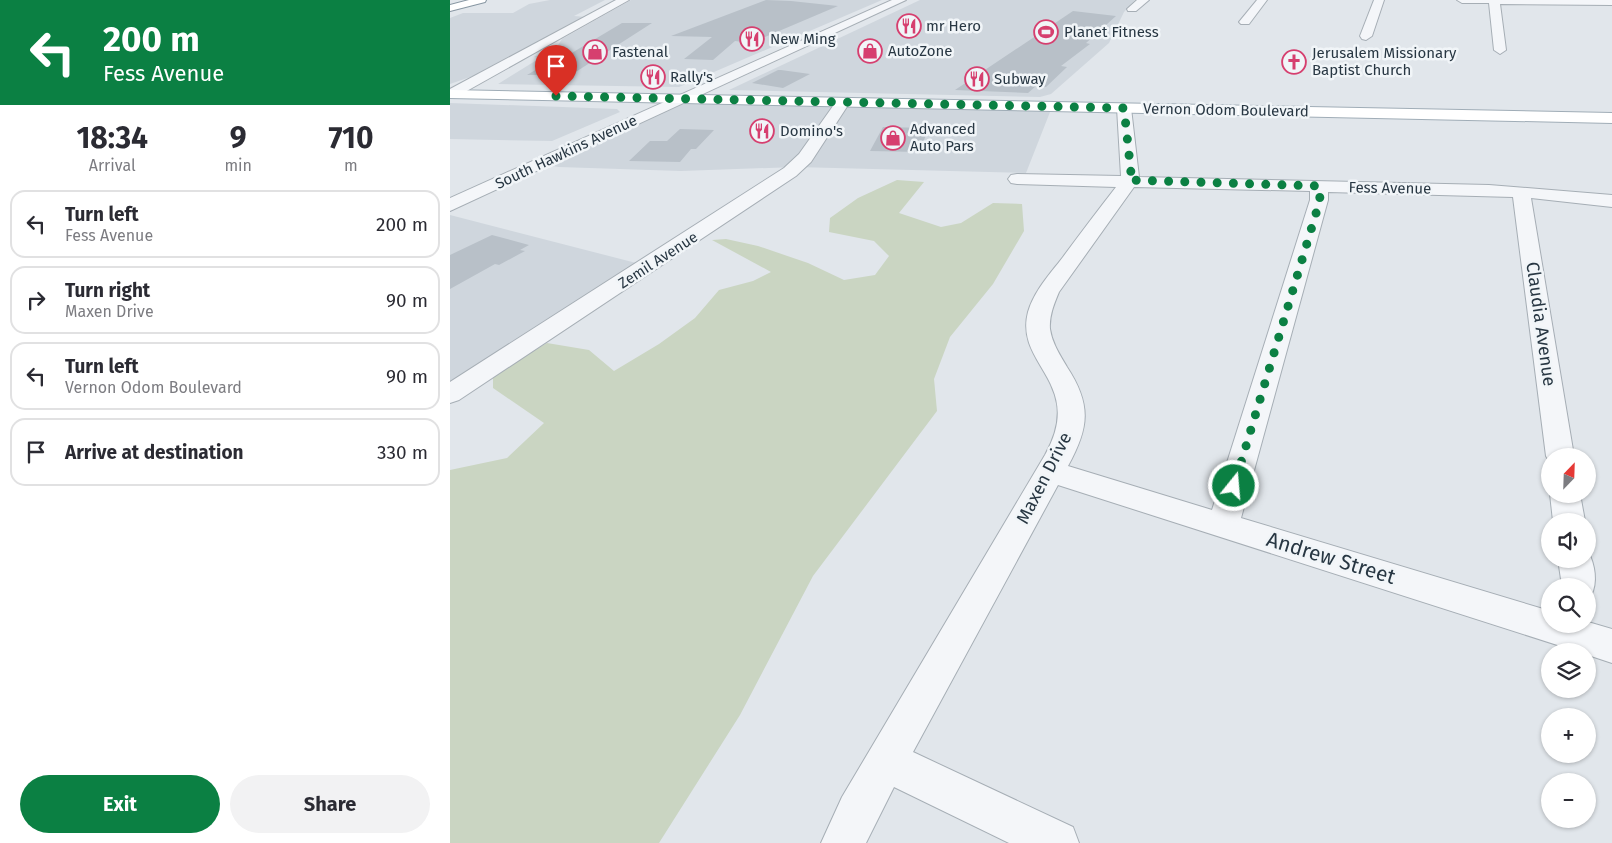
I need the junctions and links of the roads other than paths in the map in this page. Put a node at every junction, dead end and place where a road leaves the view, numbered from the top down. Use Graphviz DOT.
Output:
graph roads {
  1 [pos="481,0"];
  2 [pos="624,0"];
  3 [pos="901,0"];
  4 [pos="1144,0"];
  5 [pos="1262,0"];
  6 [pos="1379,0"];
  7 [pos="1462,0"];
  8 [pos="1496,0"];
  9 [pos="1612,2"];
  10 [pos="450,8"];
  11 [pos="1132,9"];
  12 [pos="1245,22"];
  13 [pos="1366,36"];
  14 [pos="1500,50"];
  15 [pos="450,94"];
  16 [pos="682,99"];
  17 [pos="843,102"];
  18 [pos="1124,108"];
  19 [pos="1612,118"];
  20 [pos="1017,179"];
  21 [pos="1129,180"];
  22 [pos="1319,186"];
  23 [pos="1521,192"];
  24 [pos="1612,201"];
  25 [pos="450,205"];
  26 [pos="450,394"];
  27 [pos="1559,448"];
  28 [pos="1050,472"];
  29 [pos="1223,525"];
  30 [pos="1595,636"];
  31 [pos="886,762"];
  32 [pos="1050,840"];
  33 [pos="843,843"];
  1 -- 10 [label="main road"];
  2 -- 15 [label="street"];
  3 -- 16 [label="street, South Hawkins Avenue"];
  4 -- 11 [label="street"];
  5 -- 12 [label="street"];
  6 -- 13 [label="street"];
  7 -- 8 [label="street"];
  8 -- 9 [label="street"];
  8 -- 14 [label="street"];
  15 -- 16 [label="main road, Vernon Odom Boulevard"];
  16 -- 17 [label="main road, Vernon Odom Boulevard"];
  16 -- 25 [label="street, South Hawkins Avenue"];
  17 -- 18 [label="main road, Vernon Odom Boulevard"];
  17 -- 26 [label="street, Zemil Avenue"];
  18 -- 19 [label="main road, Vernon Odom Boulevard"];
  18 -- 21 [label="street"];
  20 -- 21 [label="street, Fess Avenue"];
  21 -- 22 [label="street, Fess Avenue"];
  21 -- 28 [label="street, Maxen Drive"];
  22 -- 23 [label="street, Fess Avenue"];
  22 -- 29 [label="street"];
  23 -- 24 [label="street, Fess Avenue"];
  23 -- 27 [label="street, Claudia Avenue"];
  28 -- 29 [label="street, Andrew Street"];
  28 -- 31 [label="street, Maxen Drive"];
  29 -- 30 [label="street, Andrew Street"];
  31 -- 32 [label="street"];
  31 -- 33 [label="street, Maxen Drive"];
}
